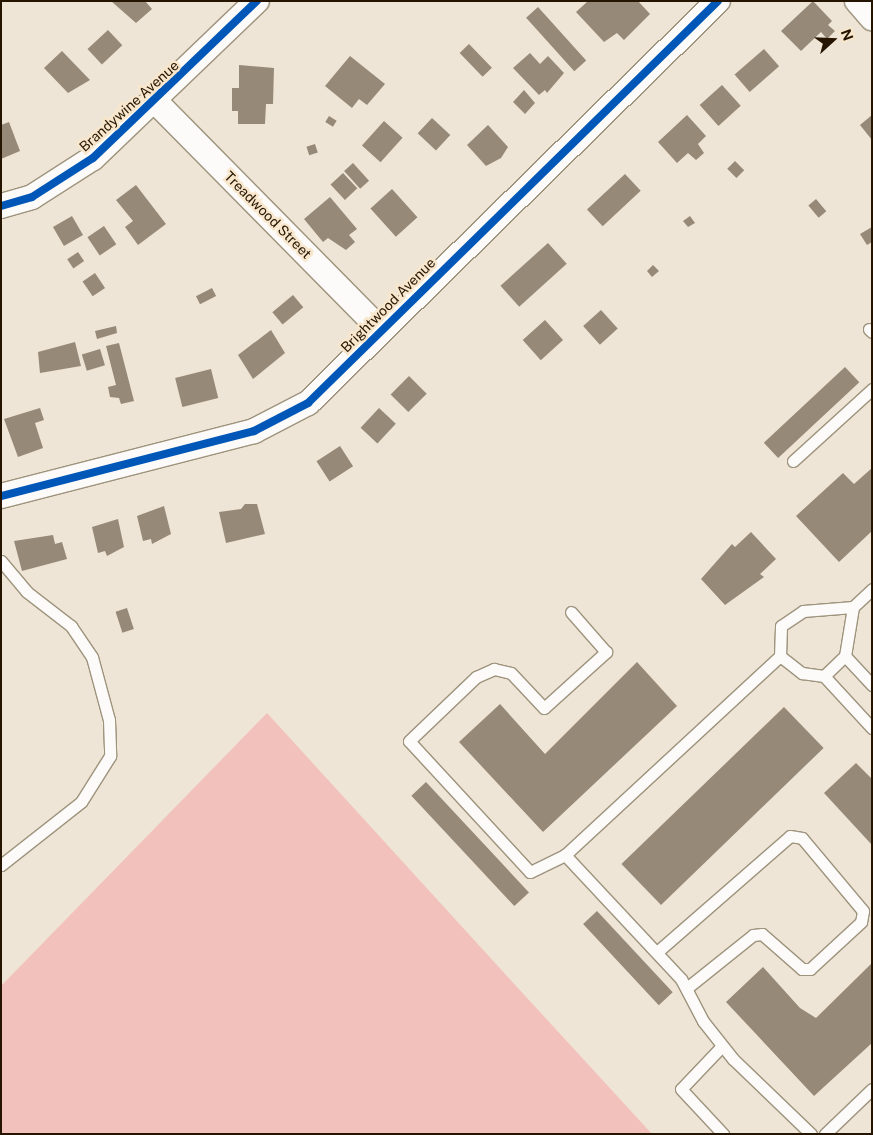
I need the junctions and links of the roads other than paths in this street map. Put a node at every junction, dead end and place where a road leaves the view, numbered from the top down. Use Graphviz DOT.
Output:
graph roads {
  1 [pos="257,1"];
  2 [pos="718,1"];
  3 [pos="857,1"];
  4 [pos="872,18"];
  5 [pos="156,102"];
  6 [pos="1,206"];
  7 [pos="380,329"];
  8 [pos="872,389"];
  9 [pos="793,461"];
  10 [pos="1,496"];
  11 [pos="1,561"];
  12 [pos="872,589"];
  13 [pos="853,606"];
  14 [pos="571,612"];
  15 [pos="780,656"];
  16 [pos="845,656"];
  17 [pos="824,676"];
  18 [pos="872,685"];
  19 [pos="872,728"];
  20 [pos="565,855"];
  21 [pos="1,865"];
  22 [pos="657,952"];
  23 [pos="688,987"];
  24 [pos="722,1046"];
  25 [pos="872,1089"];
  26 [pos="723,1134"];
  27 [pos="811,1134"];
  28 [pos="825,1134"];
  1 -- 5 [label="street, Brandywine Avenue"];
  2 -- 7 [label="street, Brightwood Avenue"];
  3 -- 4 [label="street"];
  5 -- 6 [label="street, Brandywine Avenue"];
  5 -- 7 [label="street, Treadwood Street"];
  7 -- 10 [label="street, Brightwood Avenue"];
  8 -- 9 [label="lane"];
  11 -- 21 [label="lane"];
  12 -- 13 [label="lane"];
  13 -- 15 [label="lane"];
  13 -- 16 [label="lane"];
  14 -- 20 [label="lane"];
  15 -- 17 [label="lane"];
  15 -- 20 [label="lane"];
  16 -- 17 [label="lane"];
  16 -- 18 [label="lane"];
  17 -- 19 [label="lane"];
  20 -- 22 [label="lane"];
  22 -- 23 [label="lane"];
  22 -- 23 [label="lane"];
  23 -- 24 [label="lane"];
  24 -- 26 [label="lane"];
  24 -- 27 [label="lane"];
  25 -- 28 [label="lane"];
}
